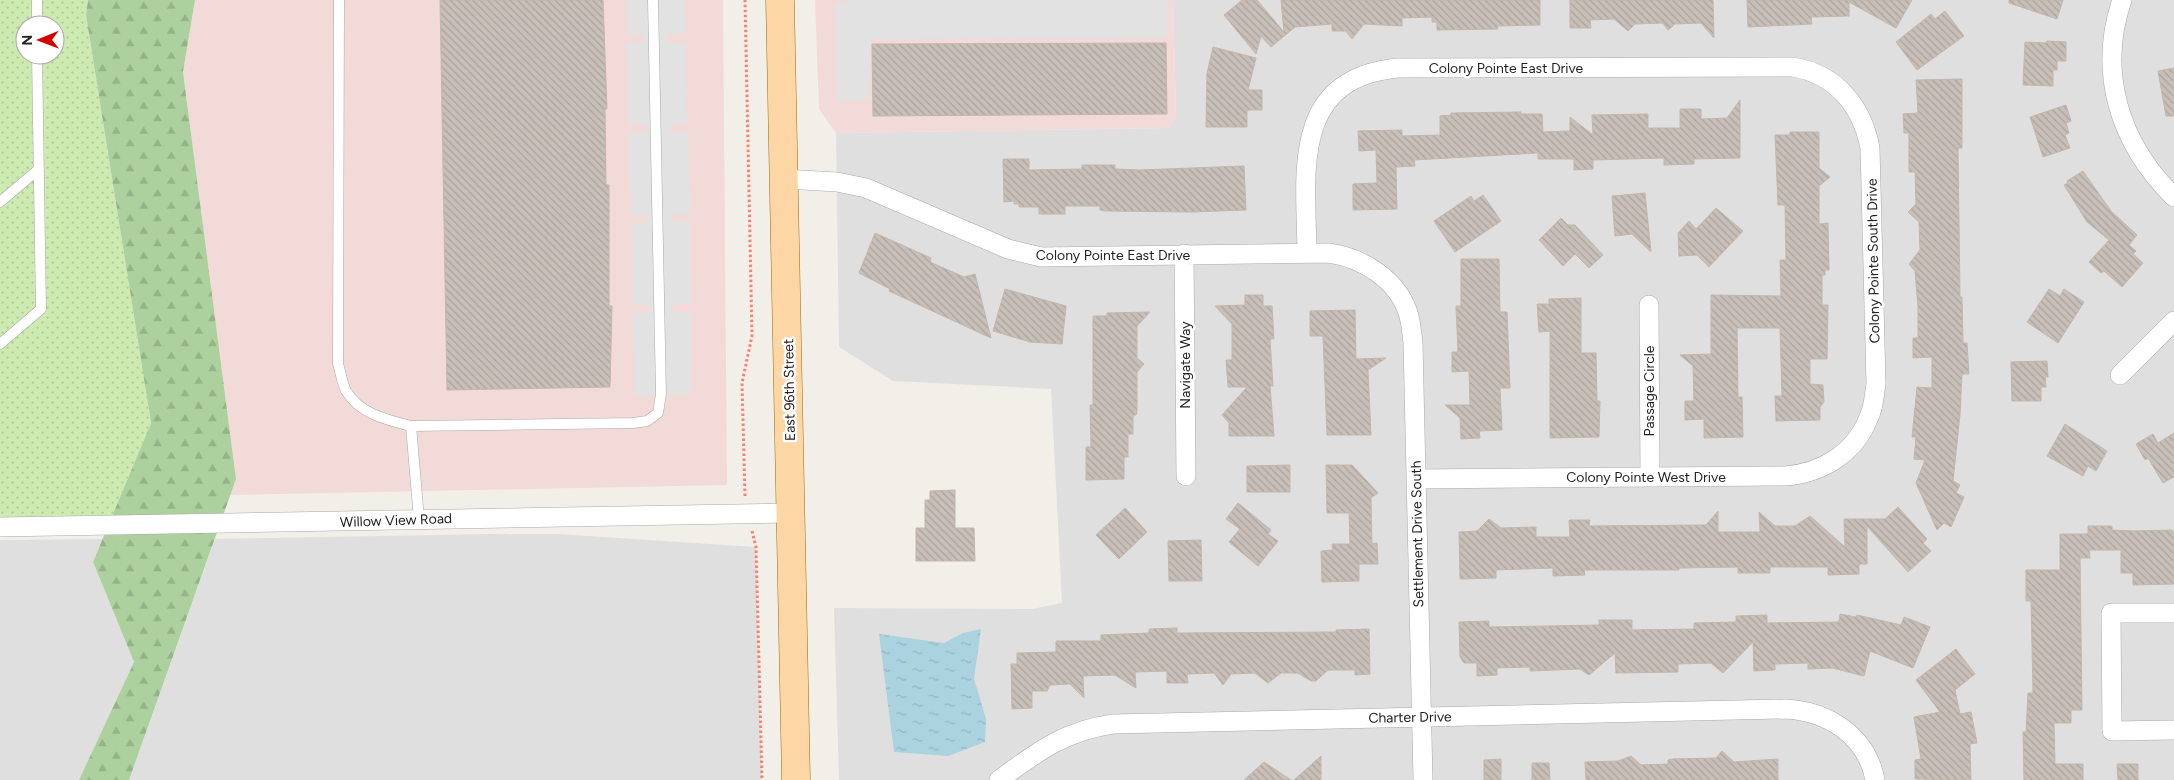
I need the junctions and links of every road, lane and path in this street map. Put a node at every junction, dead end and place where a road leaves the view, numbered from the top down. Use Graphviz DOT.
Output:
graph roads {
  1 [pos="37,0"];
  2 [pos="338,0"];
  3 [pos="653,0"];
  4 [pos="745,0"];
  5 [pos="780,0"];
  6 [pos="2122,0"];
  7 [pos="37,15"];
  8 [pos="37,65"];
  9 [pos="1844,92"];
  10 [pos="39,169"];
  11 [pos="784,179"];
  12 [pos="2174,197"];
  13 [pos="0,202"];
  14 [pos="1307,252"];
  15 [pos="1184,254"];
  16 [pos="1395,292"];
  17 [pos="1649,305"];
  18 [pos="2174,321"];
  19 [pos="0,344"];
  20 [pos="2120,375"];
  21 [pos="411,426"];
  22 [pos="1861,433"];
  23 [pos="1186,476"];
  24 [pos="1650,477"];
  25 [pos="1416,479"];
  26 [pos="747,513"];
  27 [pos="791,513"];
  28 [pos="419,519"];
  29 [pos="0,527"];
  30 [pos="2174,613"];
  31 [pos="1422,716"];
  32 [pos="2170,730"];
  33 [pos="2174,748"];
  34 [pos="762,780"];
  35 [pos="796,780"];
  36 [pos="999,780"];
  37 [pos="1423,780"];
  38 [pos="1875,780"];
  1 -- 7 [label="lane"];
  2 -- 21 [label="lane"];
  3 -- 21 [label="lane"];
  4 -- 26 [label="path"];
  5 -- 11 [label="main road, East 96th Street"];
  6 -- 12 [label="street"];
  8 -- 10 [label="lane"];
  9 -- 14 [label="street, Colony Pointe East Drive"];
  9 -- 22 [label="street, Colony Pointe South Drive"];
  10 -- 13 [label="lane"];
  10 -- 19 [label="lane"];
  11 -- 15 [label="street, Colony Pointe East Drive"];
  11 -- 27 [label="main road, East 96th Street"];
  14 -- 15 [label="street, Colony Pointe East Drive"];
  14 -- 16 [label="street, Colony Pointe East Drive"];
  15 -- 23 [label="street, Navigate Way"];
  16 -- 25 [label="street, Settlement Drive South"];
  17 -- 24 [label="street, Passage Circle"];
  18 -- 20 [label="street"];
  21 -- 28 [label="lane"];
  22 -- 24 [label="street, Colony Pointe West Drive"];
  24 -- 25 [label="street, Colony Pointe West Drive"];
  25 -- 31 [label="street, Settlement Drive South"];
  26 -- 27 [label="street, Willow View Road"];
  26 -- 28 [label="street, Willow View Road"];
  26 -- 34 [label="path"];
  27 -- 35 [label="main road, East 96th Street"];
  28 -- 29 [label="street, Willow View Road"];
  30 -- 32 [label="street"];
  31 -- 36 [label="street, Charter Drive"];
  31 -- 37 [label="street, Settlement Drive South"];
  31 -- 38 [label="street, Charter Drive"];
  32 -- 33 [label="street"];
}
